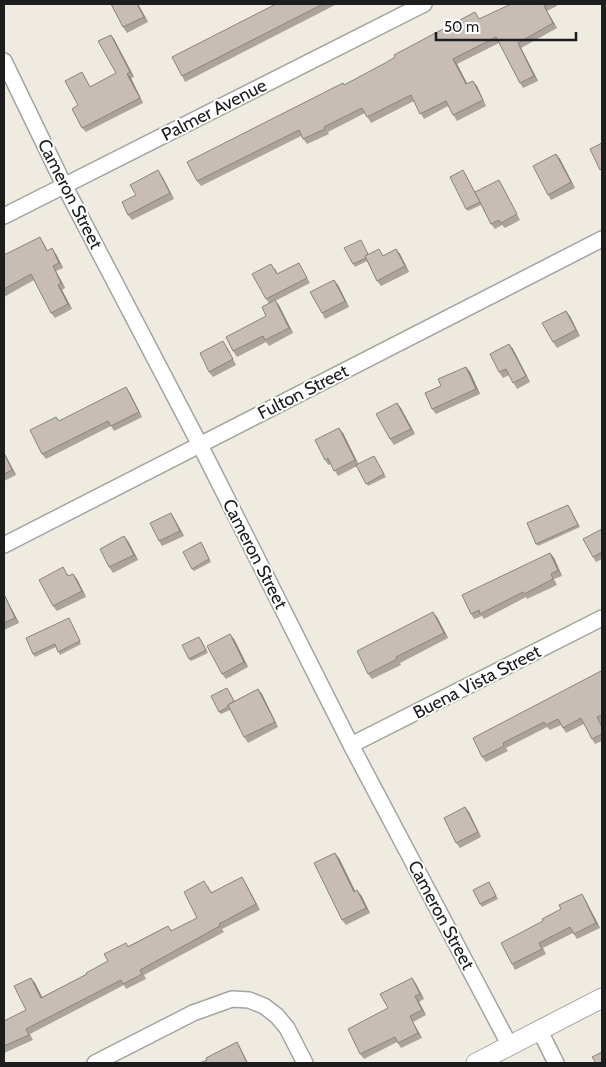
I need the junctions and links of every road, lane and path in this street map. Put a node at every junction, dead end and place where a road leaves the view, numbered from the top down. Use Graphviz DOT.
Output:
graph roads {
  1 [pos="424,4"];
  2 [pos="4,61"];
  3 [pos="64,185"];
  4 [pos="4,216"];
  5 [pos="602,239"];
  6 [pos="200,445"];
  7 [pos="4,545"];
  8 [pos="602,618"];
  9 [pos="352,745"];
  10 [pos="602,998"];
  11 [pos="540,1031"];
  12 [pos="510,1046"];
  13 [pos="95,1063"];
  14 [pos="305,1063"];
  15 [pos="476,1063"];
  16 [pos="556,1063"];
  1 -- 3 [label="street, Palmer Avenue"];
  2 -- 3 [label="street, Cameron Street"];
  3 -- 4 [label="street, Palmer Avenue"];
  3 -- 6 [label="street, Cameron Street"];
  5 -- 6 [label="street, Fulton Street"];
  6 -- 7 [label="street, Fulton Street"];
  6 -- 9 [label="street, Cameron Street"];
  8 -- 9 [label="street, Buena Vista Street"];
  9 -- 12 [label="street, Cameron Street"];
  10 -- 11 [label="street"];
  11 -- 12 [label="street"];
  11 -- 16 [label="street"];
  12 -- 15 [label="street"];
  13 -- 14 [label="street"];
}
